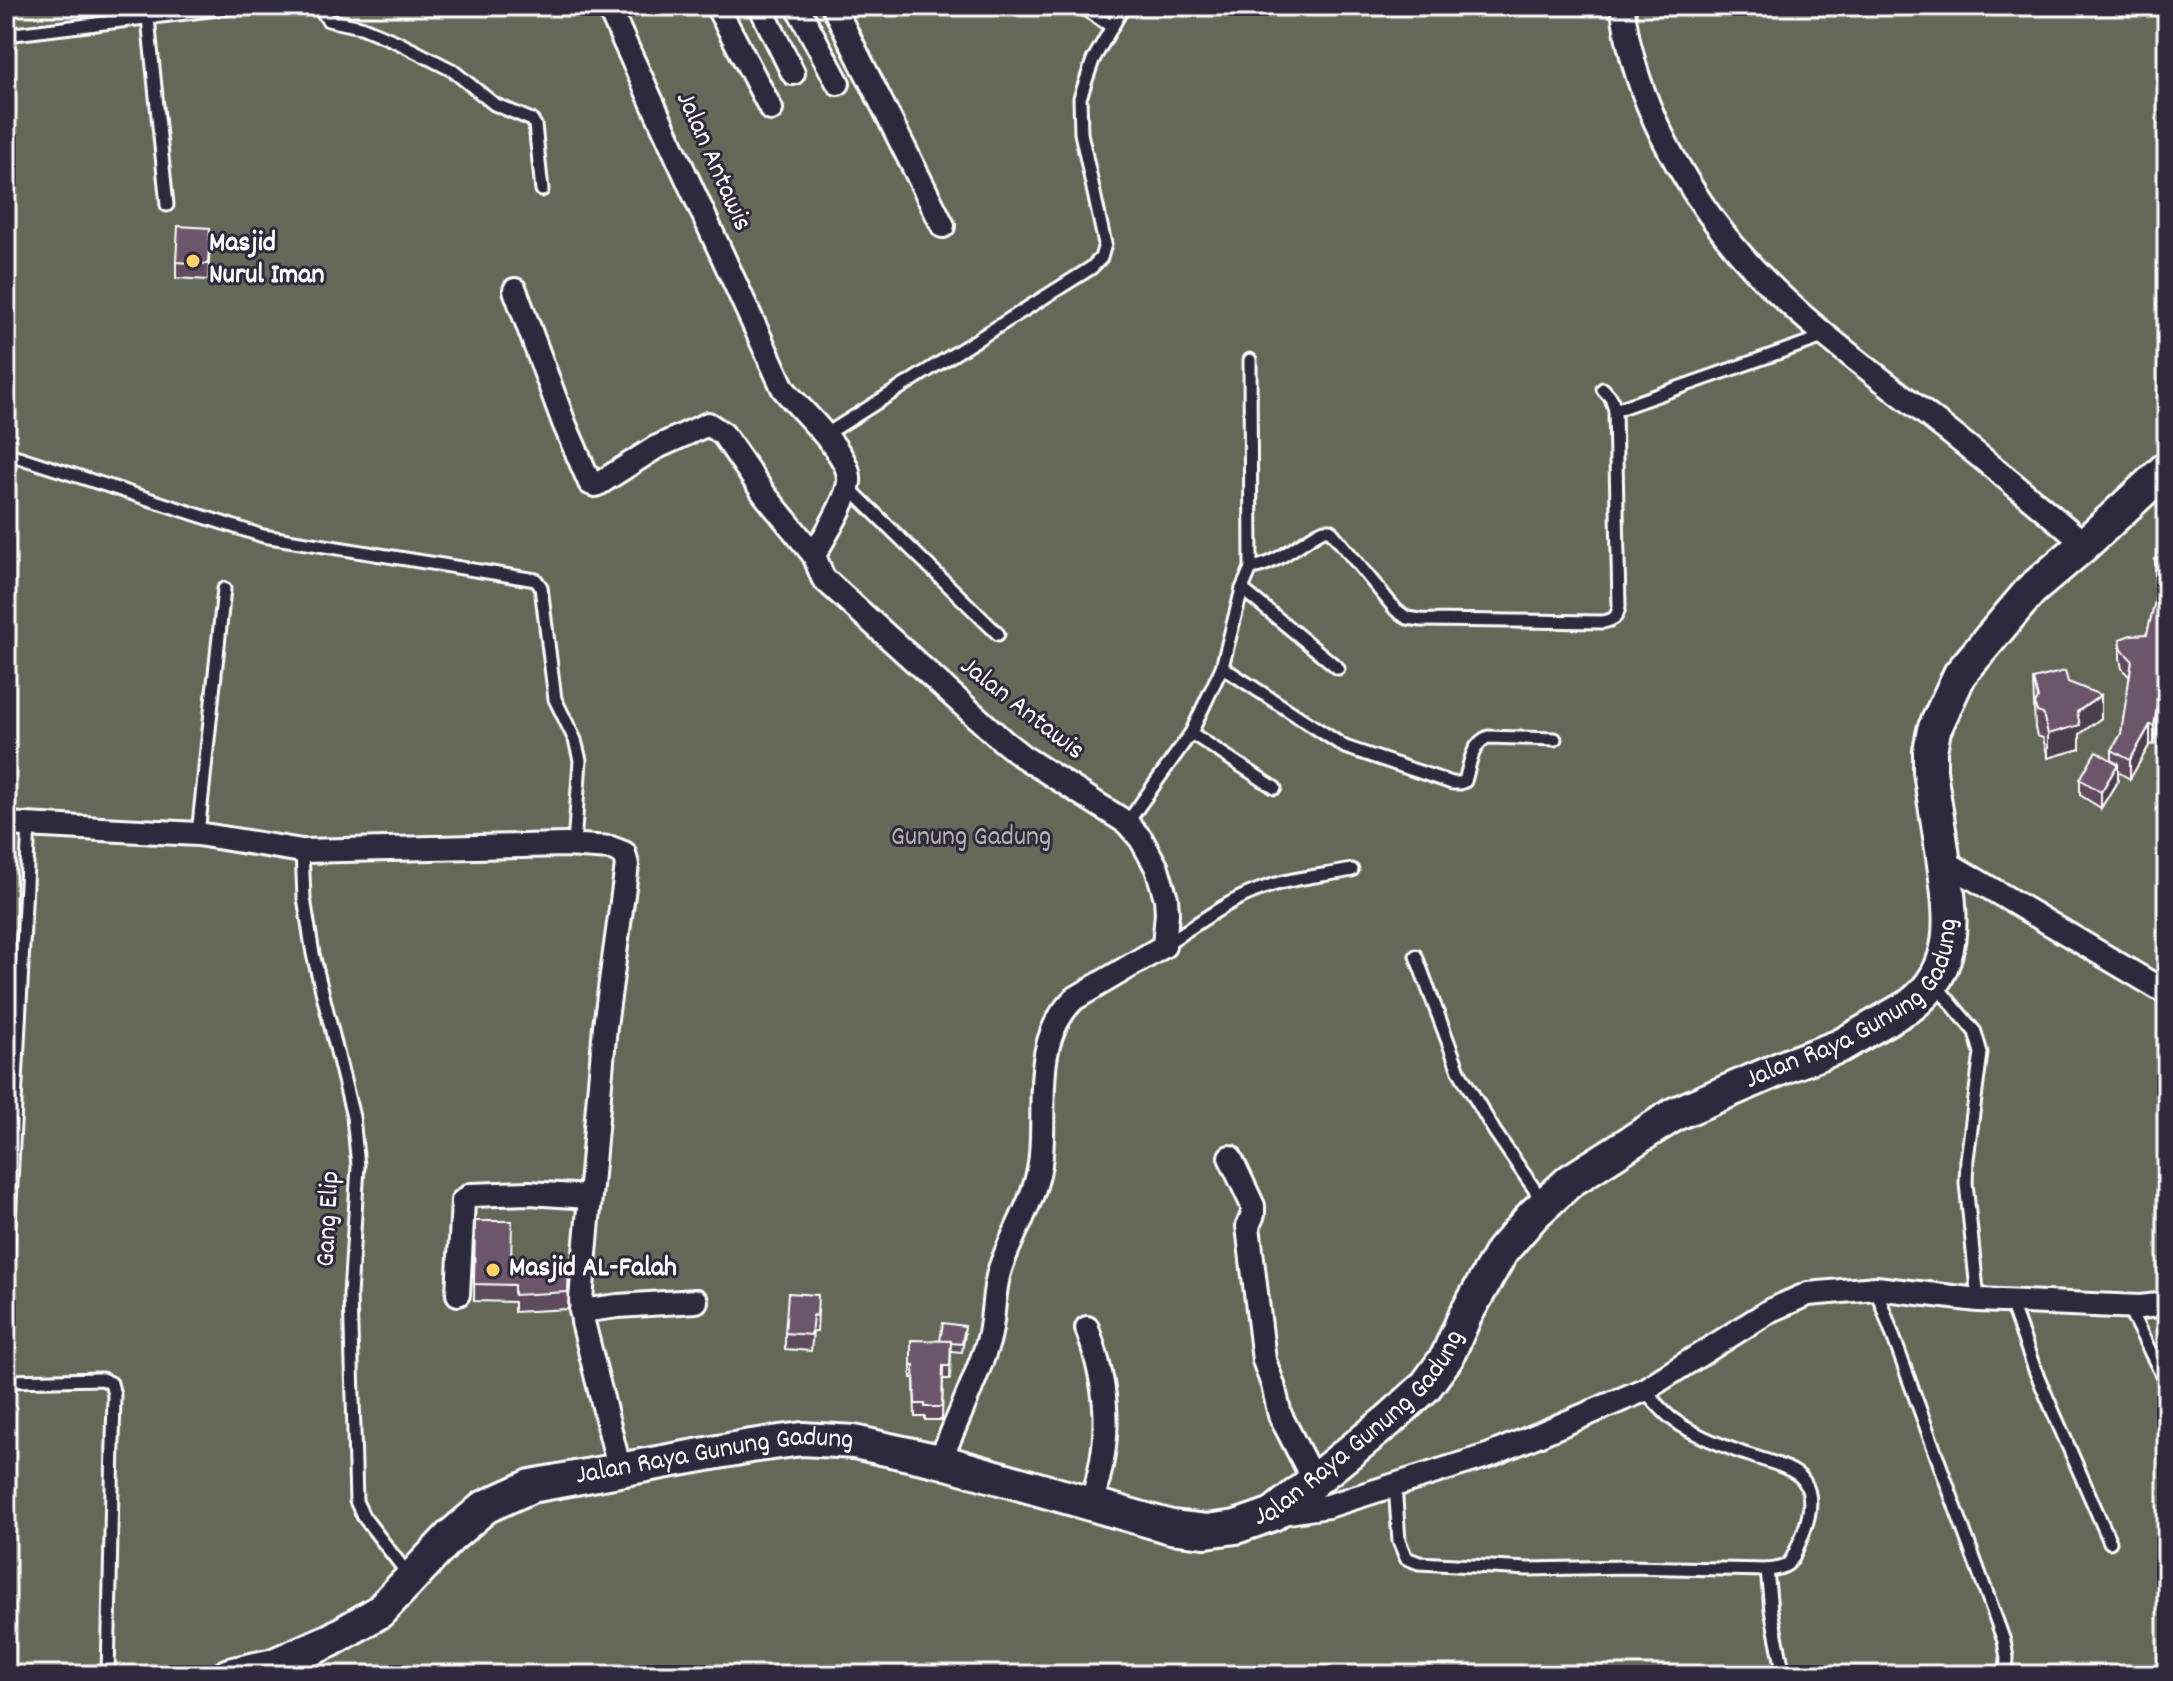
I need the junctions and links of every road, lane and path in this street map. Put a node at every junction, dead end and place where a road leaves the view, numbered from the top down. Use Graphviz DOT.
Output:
graph roads {
  1 [pos="243,6"];
  2 [pos="318,6"];
  3 [pos="608,6"];
  4 [pos="717,6"];
  5 [pos="760,6"];
  6 [pos="797,6"];
  7 [pos="833,6"];
  8 [pos="1080,6"];
  9 [pos="1124,6"];
  10 [pos="1622,6"];
  11 [pos="148,18"];
  12 [pos="1112,27"];
  13 [pos="6,35"];
  14 [pos="793,73"];
  15 [pos="838,83"];
  16 [pos="771,109"];
  17 [pos="542,190"];
  18 [pos="167,205"];
  19 [pos="943,226"];
  20 [pos="515,290"];
  21 [pos="1826,336"];
  22 [pos="1250,360"];
  23 [pos="1603,389"];
  24 [pos="1615,410"];
  25 [pos="825,435"];
  26 [pos="6,453"];
  27 [pos="2167,468"];
  28 [pos="848,487"];
  29 [pos="2085,544"];
  30 [pos="814,555"];
  31 [pos="1251,568"];
  32 [pos="224,589"];
  33 [pos="1242,589"];
  34 [pos="998,634"];
  35 [pos="1222,667"];
  36 [pos="1338,668"];
  37 [pos="1191,733"];
  38 [pos="1555,739"];
  39 [pos="1275,788"];
  40 [pos="1127,823"];
  41 [pos="6,824"];
  42 [pos="29,825"];
  43 [pos="198,834"];
  44 [pos="574,845"];
  45 [pos="302,851"];
  46 [pos="1944,861"];
  47 [pos="1352,870"];
  48 [pos="1164,946"];
  49 [pos="1416,956"];
  50 [pos="1933,982"];
  51 [pos="2167,993"];
  52 [pos="1230,1157"];
  53 [pos="589,1197"];
  54 [pos="1544,1204"];
  55 [pos="6,1282"];
  56 [pos="1876,1288"];
  57 [pos="458,1294"];
  58 [pos="1978,1300"];
  59 [pos="696,1301"];
  60 [pos="2010,1301"];
  61 [pos="2167,1304"];
  62 [pos="2128,1307"];
  63 [pos="581,1311"];
  64 [pos="1087,1328"];
  65 [pos="6,1381"];
  66 [pos="2167,1385"];
  67 [pos="1644,1390"];
  68 [pos="940,1461"];
  69 [pos="620,1471"];
  70 [pos="1314,1481"];
  71 [pos="1395,1485"];
  72 [pos="1091,1504"];
  73 [pos="1273,1514"];
  74 [pos="2110,1542"];
  75 [pos="1767,1570"];
  76 [pos="410,1577"];
  77 [pos="108,1675"];
  78 [pos="229,1675"];
  79 [pos="1784,1675"];
  80 [pos="2006,1675"];
  1 -- 11 [label="lane"];
  2 -- 17 [label="lane"];
  3 -- 25 [label="street, Jalan Antawis"];
  4 -- 16 [label="street"];
  5 -- 14 [label="street"];
  6 -- 15 [label="street"];
  7 -- 19 [label="street"];
  8 -- 12 [label="lane"];
  9 -- 12 [label="lane"];
  10 -- 21 [label="street"];
  11 -- 13 [label="lane"];
  11 -- 18 [label="lane"];
  12 -- 25 [label="lane"];
  20 -- 30 [label="street, Jalan Antawis"];
  21 -- 24 [label="lane"];
  21 -- 29 [label="street"];
  22 -- 31 [label="lane"];
  23 -- 24 [label="lane"];
  24 -- 31 [label="lane"];
  25 -- 28 [label="street, Jalan Antawis"];
  26 -- 44 [label="lane"];
  27 -- 29 [label="street, Jalan Raya Gunung Gadung"];
  28 -- 30 [label="street"];
  28 -- 34 [label="lane"];
  29 -- 46 [label="street, Jalan Raya Gunung Gadung"];
  30 -- 40 [label="street, Jalan Antawis"];
  31 -- 33 [label="lane"];
  32 -- 43 [label="lane"];
  33 -- 35 [label="lane"];
  33 -- 36 [label="lane"];
  35 -- 37 [label="lane"];
  35 -- 38 [label="lane"];
  37 -- 39 [label="lane"];
  37 -- 40 [label="lane"];
  40 -- 48 [label="street, Jalan Antawis"];
  41 -- 42 [label="street"];
  42 -- 43 [label="street"];
  42 -- 55 [label="lane"];
  43 -- 45 [label="street"];
  44 -- 45 [label="street"];
  44 -- 53 [label="street"];
  45 -- 76 [label="lane, Gang Elip"];
  46 -- 50 [label="street, Jalan Raya Gunung Gadung"];
  46 -- 51 [label="street"];
  47 -- 48 [label="lane"];
  48 -- 68 [label="street"];
  49 -- 54 [label="lane"];
  50 -- 54 [label="street, Jalan Raya Gunung Gadung"];
  50 -- 58 [label="lane"];
  52 -- 70 [label="street"];
  53 -- 57 [label="street"];
  53 -- 63 [label="street"];
  54 -- 70 [label="street, Jalan Raya Gunung Gadung"];
  56 -- 58 [label="street"];
  56 -- 67 [label="street"];
  56 -- 80 [label="lane"];
  58 -- 60 [label="street"];
  59 -- 63 [label="street"];
  60 -- 62 [label="street"];
  60 -- 74 [label="lane"];
  61 -- 62 [label="street"];
  62 -- 66 [label="lane"];
  63 -- 69 [label="street"];
  64 -- 72 [label="street"];
  65 -- 77 [label="lane"];
  67 -- 71 [label="street"];
  67 -- 75 [label="lane"];
  68 -- 69 [label="street, Jalan Raya Gunung Gadung"];
  68 -- 72 [label="street, Jalan Raya Gunung Gadung"];
  69 -- 76 [label="street, Jalan Raya Gunung Gadung"];
  70 -- 73 [label="street, Jalan Raya Gunung Gadung"];
  71 -- 73 [label="street"];
  71 -- 75 [label="lane"];
  72 -- 73 [label="street, Jalan Raya Gunung Gadung"];
  75 -- 79 [label="lane"];
  76 -- 78 [label="street, Jalan Raya Gunung Gadung"];
}
